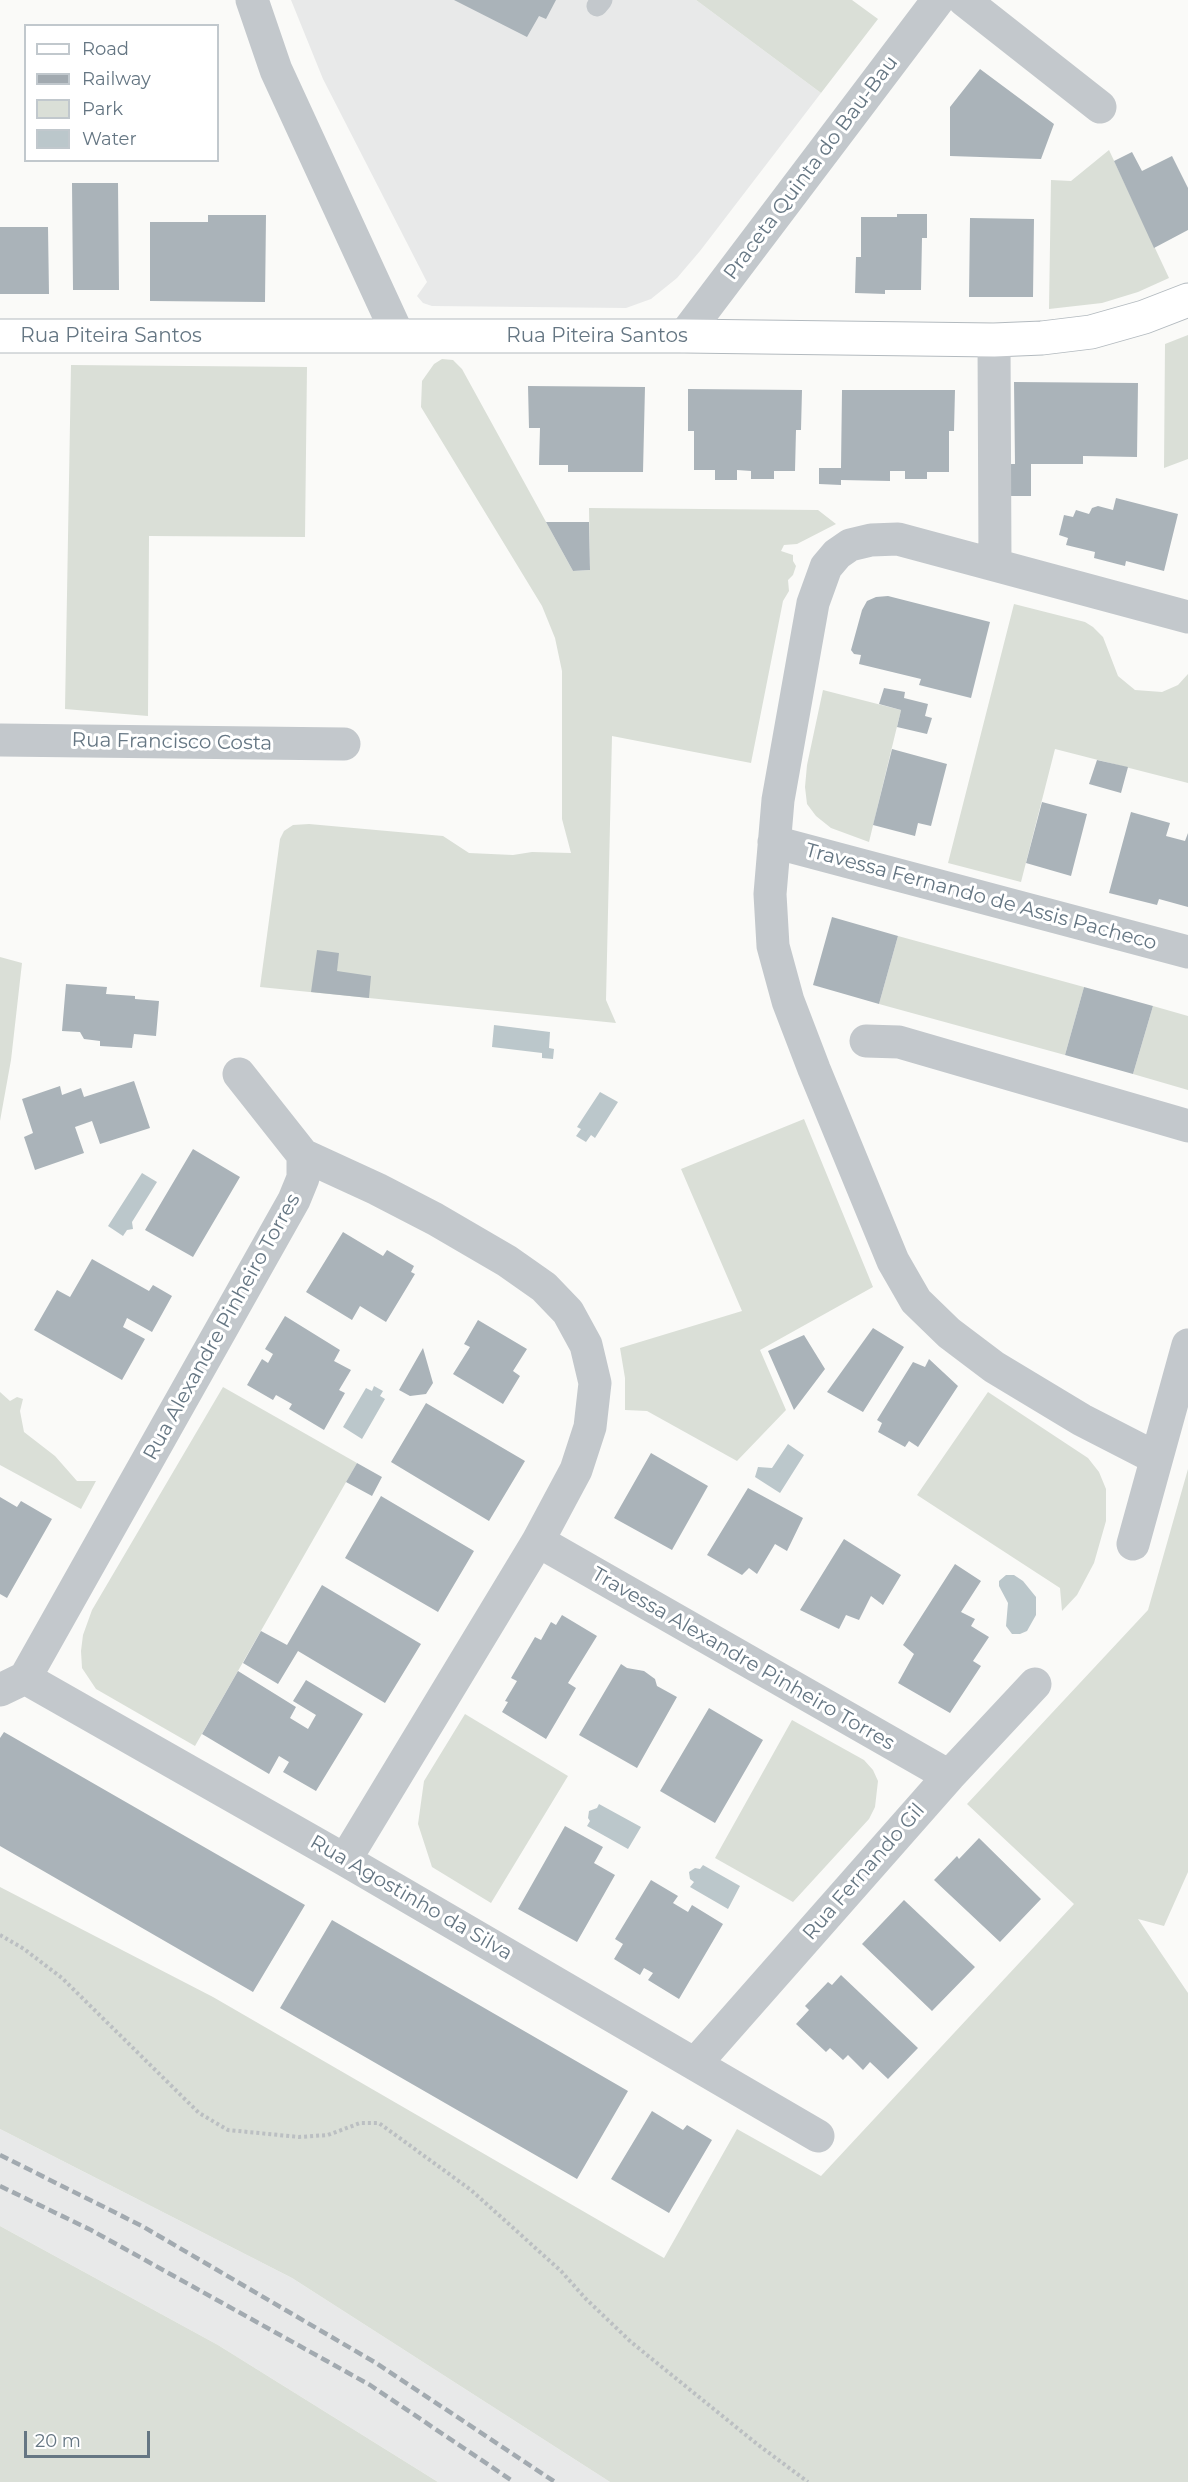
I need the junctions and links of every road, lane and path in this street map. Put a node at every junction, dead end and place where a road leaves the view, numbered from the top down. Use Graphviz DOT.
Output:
graph roads {
  1 [pos="252,0"];
  2 [pos="938,0"];
  3 [pos="964,0"];
  4 [pos="1100,107"];
  5 [pos="1188,300"];
  6 [pos="398,335"];
  7 [pos="0,336"];
  8 [pos="684,336"];
  9 [pos="994,340"];
  10 [pos="995,564"];
  11 [pos="1188,617"];
  12 [pos="0,740"];
  13 [pos="344,744"];
  14 [pos="774,842"];
  15 [pos="1188,952"];
  16 [pos="866,1041"];
  17 [pos="239,1074"];
  18 [pos="1188,1126"];
  19 [pos="303,1155"];
  20 [pos="1188,1345"];
  21 [pos="1156,1458"];
  22 [pos="538,1541"];
  23 [pos="1133,1545"];
  24 [pos="13,1684"];
  25 [pos="1035,1684"];
  26 [pos="949,1776"];
  27 [pos="345,1860"];
  28 [pos="0,1935"];
  29 [pos="696,2063"];
  30 [pos="818,2136"];
  31 [pos="808,2482"];
  1 -- 6 [label="street"];
  2 -- 8 [label="street, Praceta Quinta do Bau-Bau"];
  3 -- 4 [label="street"];
  5 -- 9 [label="street, Rua Piteira Santos"];
  6 -- 7 [label="street, Rua Piteira Santos"];
  6 -- 8 [label="street, Rua Piteira Santos"];
  8 -- 9 [label="street, Rua Piteira Santos"];
  9 -- 10 [label="street"];
  10 -- 11 [label="street"];
  10 -- 14 [label="street"];
  12 -- 13 [label="street, Rua Francisco Costa"];
  14 -- 15 [label="street, Travessa Fernando de Assis Pacheco"];
  14 -- 21 [label="street"];
  16 -- 18 [label="street"];
  17 -- 19 [label="street"];
  19 -- 22 [label="street"];
  19 -- 24 [label="street, Rua Alexandre Pinheiro Torres"];
  20 -- 21 [label="street"];
  21 -- 23 [label="street"];
  22 -- 26 [label="street, Travessa Alexandre Pinheiro Torres"];
  22 -- 27 [label="street"];
  24 -- 27 [label="street, Rua Agostinho da Silva"];
  25 -- 26 [label="street, Rua Fernando Gil"];
  26 -- 29 [label="street, Rua Fernando Gil"];
  27 -- 29 [label="street, Rua Agostinho da Silva"];
  28 -- 31 [label="path"];
  29 -- 30 [label="street, Rua Agostinho da Silva"];
}
